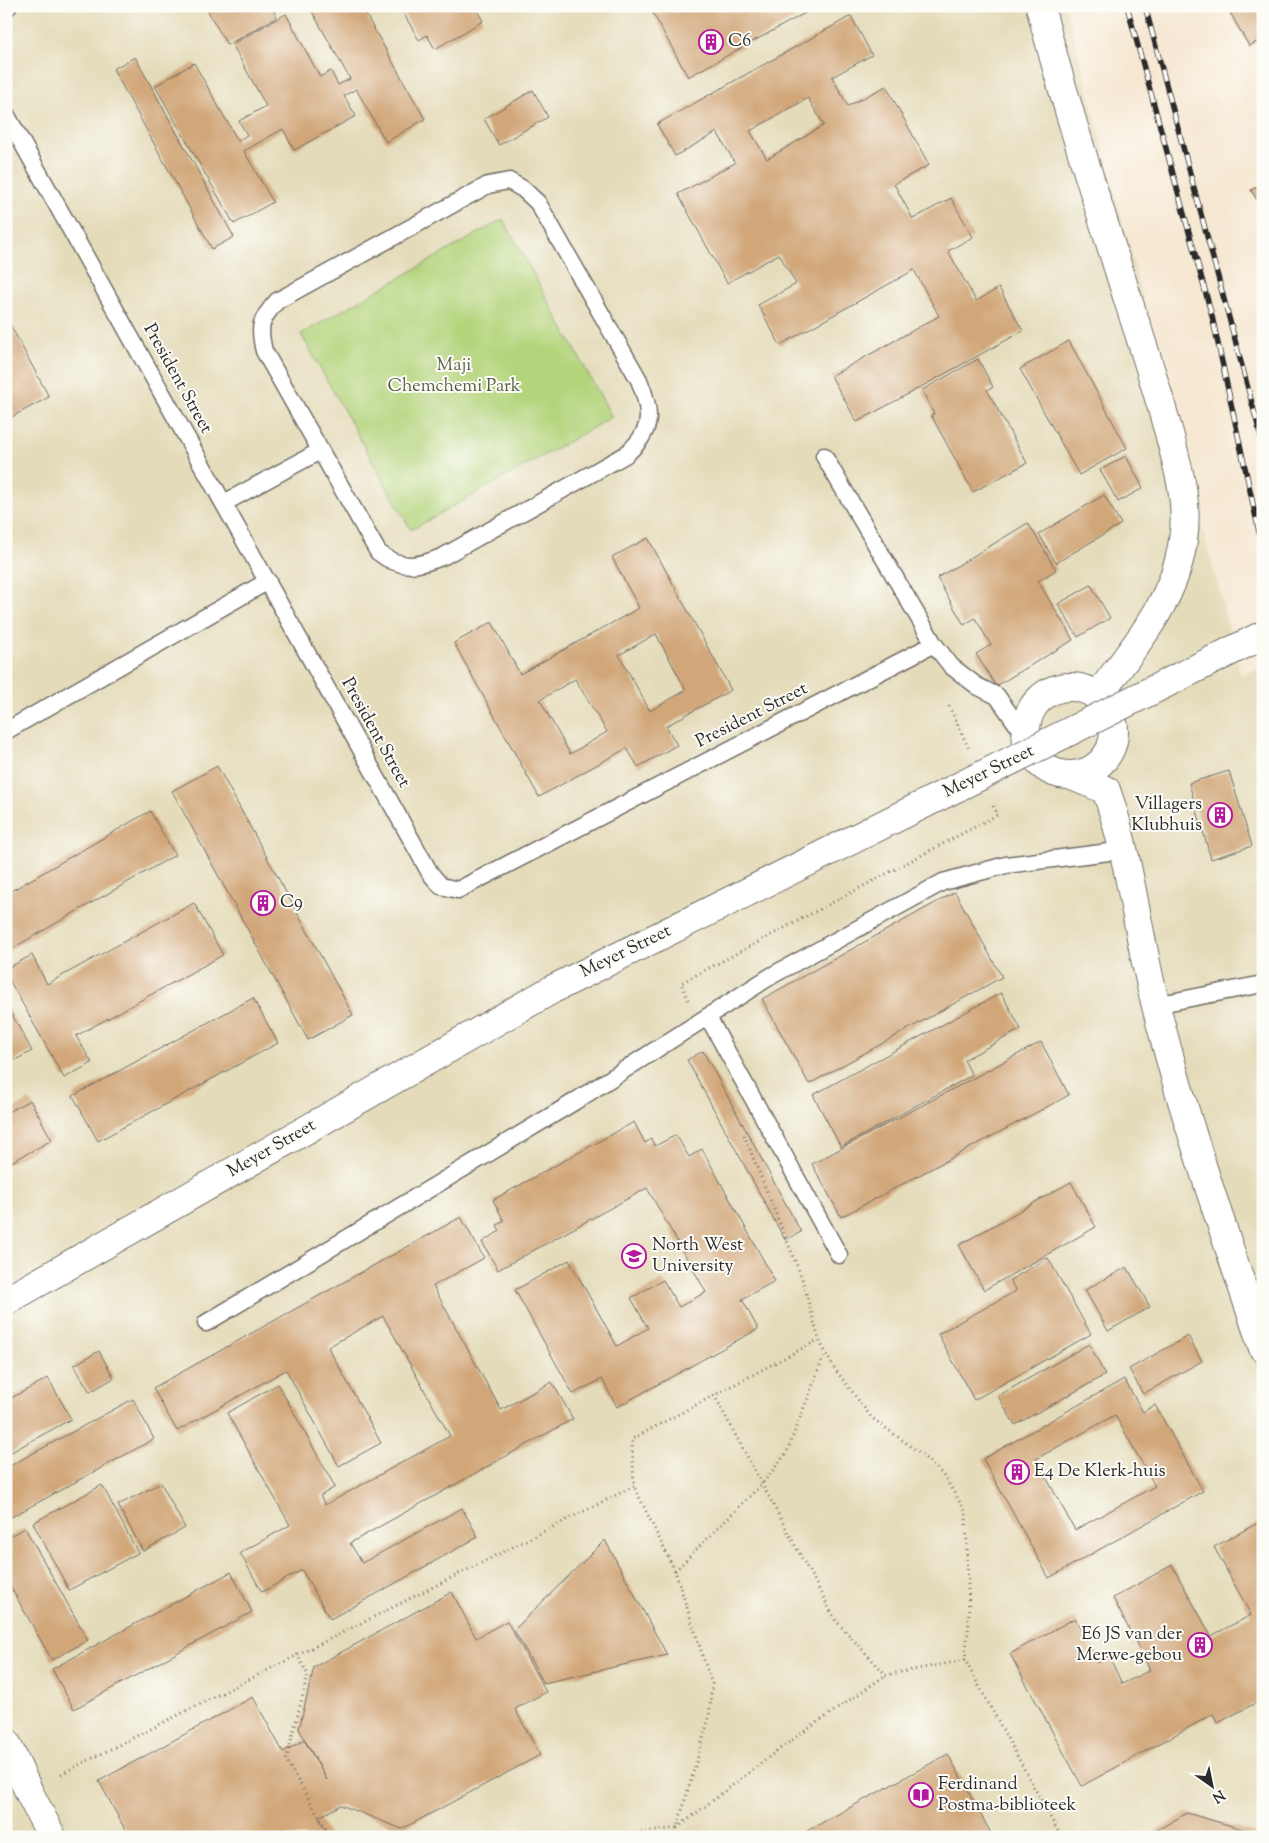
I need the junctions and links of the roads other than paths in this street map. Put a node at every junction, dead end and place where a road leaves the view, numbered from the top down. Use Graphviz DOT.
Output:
graph roads {
  1 [pos="1040,6"];
  2 [pos="6,114"];
  3 [pos="320,450"];
  4 [pos="824,456"];
  5 [pos="224,503"];
  6 [pos="268,581"];
  7 [pos="1263,636"];
  8 [pos="934,644"];
  9 [pos="1097,697"];
  10 [pos="6,731"];
  11 [pos="1025,736"];
  12 [pos="1072,776"];
  13 [pos="1124,850"];
  14 [pos="1263,984"];
  15 [pos="1155,1005"];
  16 [pos="708,1016"];
  17 [pos="839,1255"];
  18 [pos="6,1301"];
  19 [pos="206,1323"];
  20 [pos="1263,1348"];
  21 [pos="6,1742"];
  22 [pos="52,1837"];
  1 -- 9 [label="street"];
  2 -- 5 [label="lane, President Street"];
  3 -- 3 [label="lane"];
  3 -- 5 [label="lane"];
  4 -- 8 [label="lane"];
  5 -- 6 [label="lane, President Street"];
  6 -- 8 [label="lane, President Street"];
  6 -- 10 [label="lane"];
  7 -- 18 [label="street, Meyer Street, bridge"];
  8 -- 11 [label="lane"];
  9 -- 11 [label="street"];
  9 -- 12 [label="street"];
  11 -- 12 [label="street"];
  12 -- 13 [label="street"];
  13 -- 15 [label="street"];
  13 -- 16 [label="lane"];
  14 -- 15 [label="lane"];
  15 -- 20 [label="street"];
  16 -- 17 [label="lane"];
  16 -- 19 [label="lane"];
  21 -- 22 [label="street"];
}
